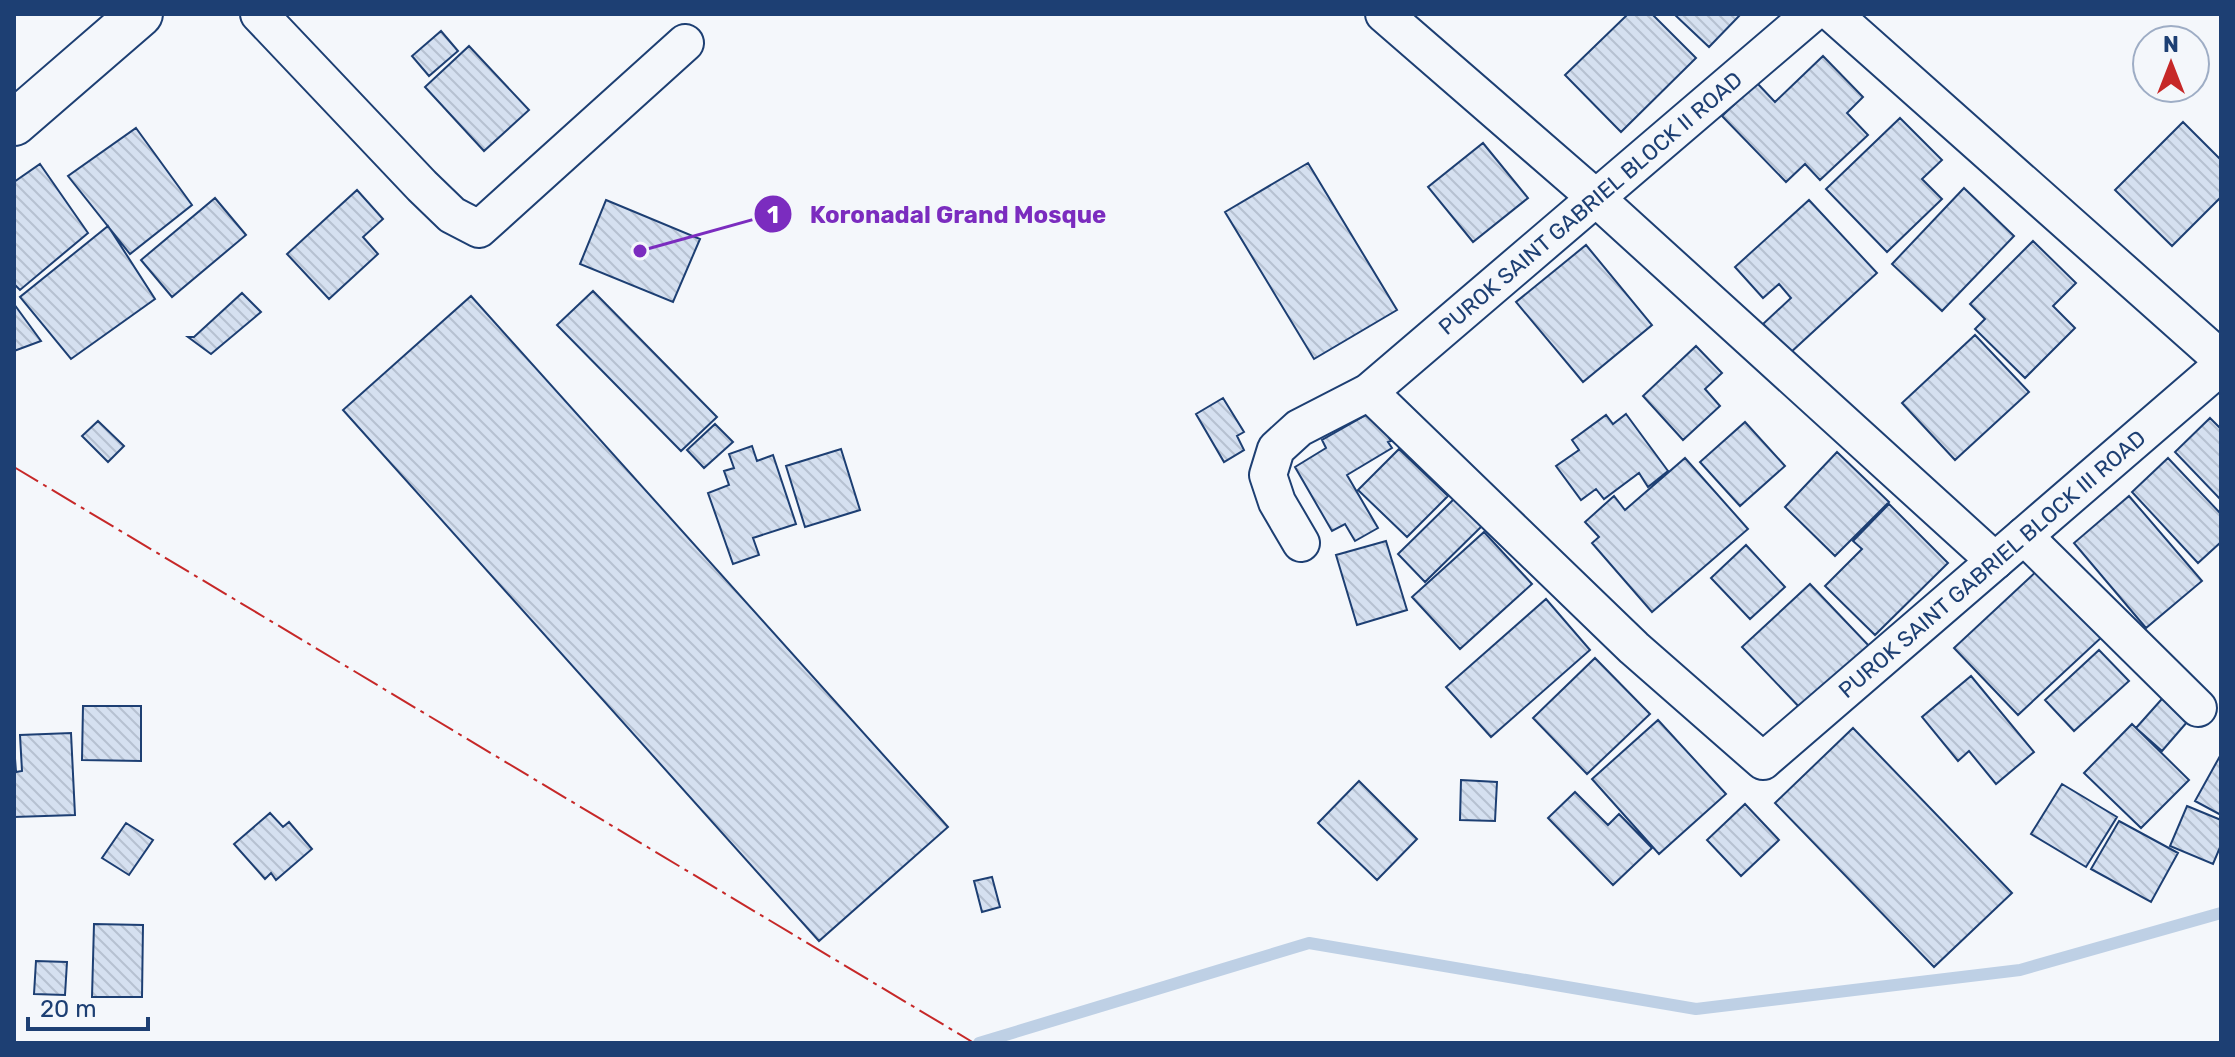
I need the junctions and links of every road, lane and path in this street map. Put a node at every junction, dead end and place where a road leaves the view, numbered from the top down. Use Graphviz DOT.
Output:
graph roads {
  1 [pos="140,14"];
  2 [pos="259,14"];
  3 [pos="1384,14"];
  4 [pos="1811,14"];
  5 [pos="1833,14"];
  6 [pos="685,43"];
  7 [pos="14,123"];
  8 [pos="1596,198"];
  9 [pos="2221,359"];
  10 [pos="2221,366"];
  11 [pos="1369,392"];
  12 [pos="2024,536"];
  13 [pos="1301,543"];
  14 [pos="1995,561"];
  15 [pos="2198,708"];
  1 -- 7 [label="street"];
  2 -- 6 [label="street"];
  3 -- 8 [label="street"];
  4 -- 8 [label="street, PUROK SAINT GABRIEL BLOCK II ROAD"];
  5 -- 9 [label="street"];
  8 -- 11 [label="street, PUROK SAINT GABRIEL BLOCK II ROAD"];
  8 -- 14 [label="street"];
  10 -- 12 [label="street, PUROK SAINT GABRIEL BLOCK III ROAD"];
  11 -- 13 [label="street, PUROK SAINT GABRIEL BLOCK II ROAD"];
  11 -- 14 [label="street, PUROK SAINT GABRIEL BLOCK III ROAD"];
  12 -- 14 [label="street, PUROK SAINT GABRIEL BLOCK III ROAD"];
  12 -- 15 [label="street"];
}
